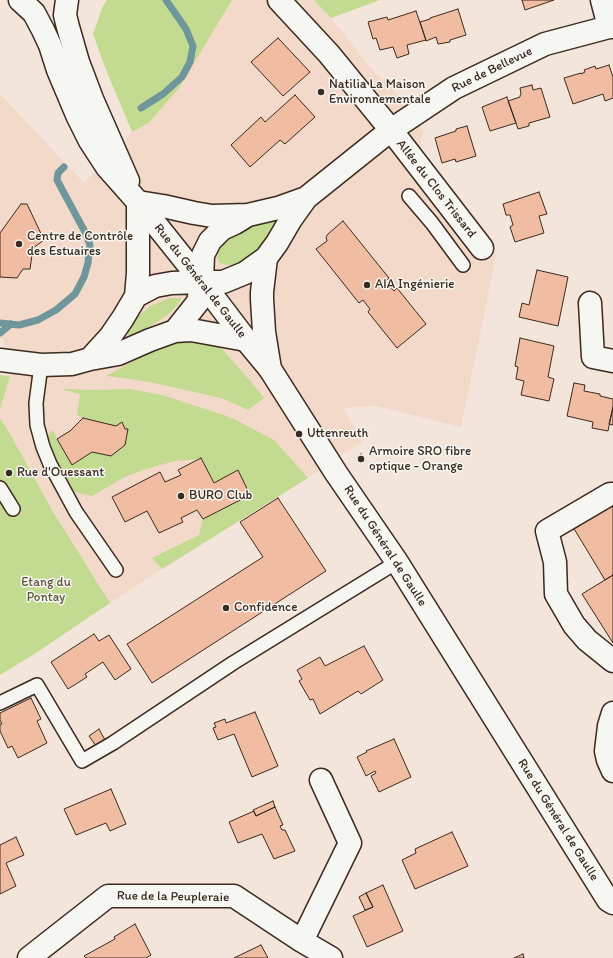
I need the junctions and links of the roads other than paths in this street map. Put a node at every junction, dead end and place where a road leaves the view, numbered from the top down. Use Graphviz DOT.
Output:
graph roads {
  1 [pos="20,0"];
  2 [pos="66,0"];
  3 [pos="279,0"];
  4 [pos="602,0"];
  5 [pos="611,27"];
  6 [pos="391,130"];
  7 [pos="409,196"];
  8 [pos="306,198"];
  9 [pos="138,202"];
  10 [pos="452,210"];
  11 [pos="248,215"];
  12 [pos="432,223"];
  13 [pos="482,248"];
  14 [pos="266,258"];
  15 [pos="463,265"];
  16 [pos="202,282"];
  17 [pos="136,296"];
  18 [pos="590,303"];
  19 [pos="175,331"];
  20 [pos="246,340"];
  21 [pos="90,359"];
  22 [pos="0,360"];
  23 [pos="613,361"];
  24 [pos="41,365"];
  25 [pos="270,369"];
  26 [pos="0,488"];
  27 [pos="613,494"];
  28 [pos="13,509"];
  29 [pos="397,562"];
  30 [pos="116,570"];
  31 [pos="613,661"];
  32 [pos="0,703"];
  33 [pos="613,713"];
  34 [pos="613,771"];
  35 [pos="321,780"];
  36 [pos="613,903"];
  37 [pos="302,941"];
  38 [pos="29,958"];
  39 [pos="331,958"];
  1 -- 9 [label="street, Rue du Général de Gaulle"];
  2 -- 9 [label="street, Rue du Général de Gaulle"];
  3 -- 6 [label="street, Allée du Clos Trissard"];
  4 -- 5 [label="street"];
  5 -- 6 [label="street, Rue de Bellevue"];
  6 -- 8 [label="street, Rue de Bellevue"];
  6 -- 10 [label="street, Allée du Clos Trissard"];
  7 -- 12 [label="lane"];
  8 -- 11 [label="street, Rue de Bellevue"];
  8 -- 14 [label="street, Rue de Bellevue"];
  9 -- 11 [label="street, Rue de Bellevue"];
  9 -- 16 [label="street, Rue du Général de Gaulle"];
  9 -- 17 [label="street"];
  10 -- 12 [label="lane"];
  10 -- 13 [label="street, Allée du Clos Trissard"];
  11 -- 16 [label="street, Rue de Bellevue"];
  12 -- 15 [label="lane"];
  14 -- 16 [label="street, Rue de Bellevue"];
  14 -- 25 [label="street, Rue de Bellevue"];
  16 -- 17 [label="street"];
  16 -- 19 [label="street"];
  16 -- 20 [label="street, Rue du Général de Gaulle"];
  17 -- 21 [label="street"];
  18 -- 23 [label="street"];
  19 -- 20 [label="street"];
  19 -- 21 [label="street"];
  20 -- 25 [label="street, Rue du Général de Gaulle"];
  21 -- 24 [label="street"];
  22 -- 24 [label="street"];
  24 -- 30 [label="lane"];
  25 -- 29 [label="street, Rue du Général de Gaulle"];
  26 -- 28 [label="lane"];
  27 -- 31 [label="street"];
  29 -- 32 [label="lane"];
  29 -- 36 [label="street, Rue du Général de Gaulle"];
  33 -- 34 [label="street"];
  35 -- 37 [label="street"];
  37 -- 38 [label="street, Rue de la Peupleraie"];
  37 -- 39 [label="street, Rue de la Peupleraie"];
}
